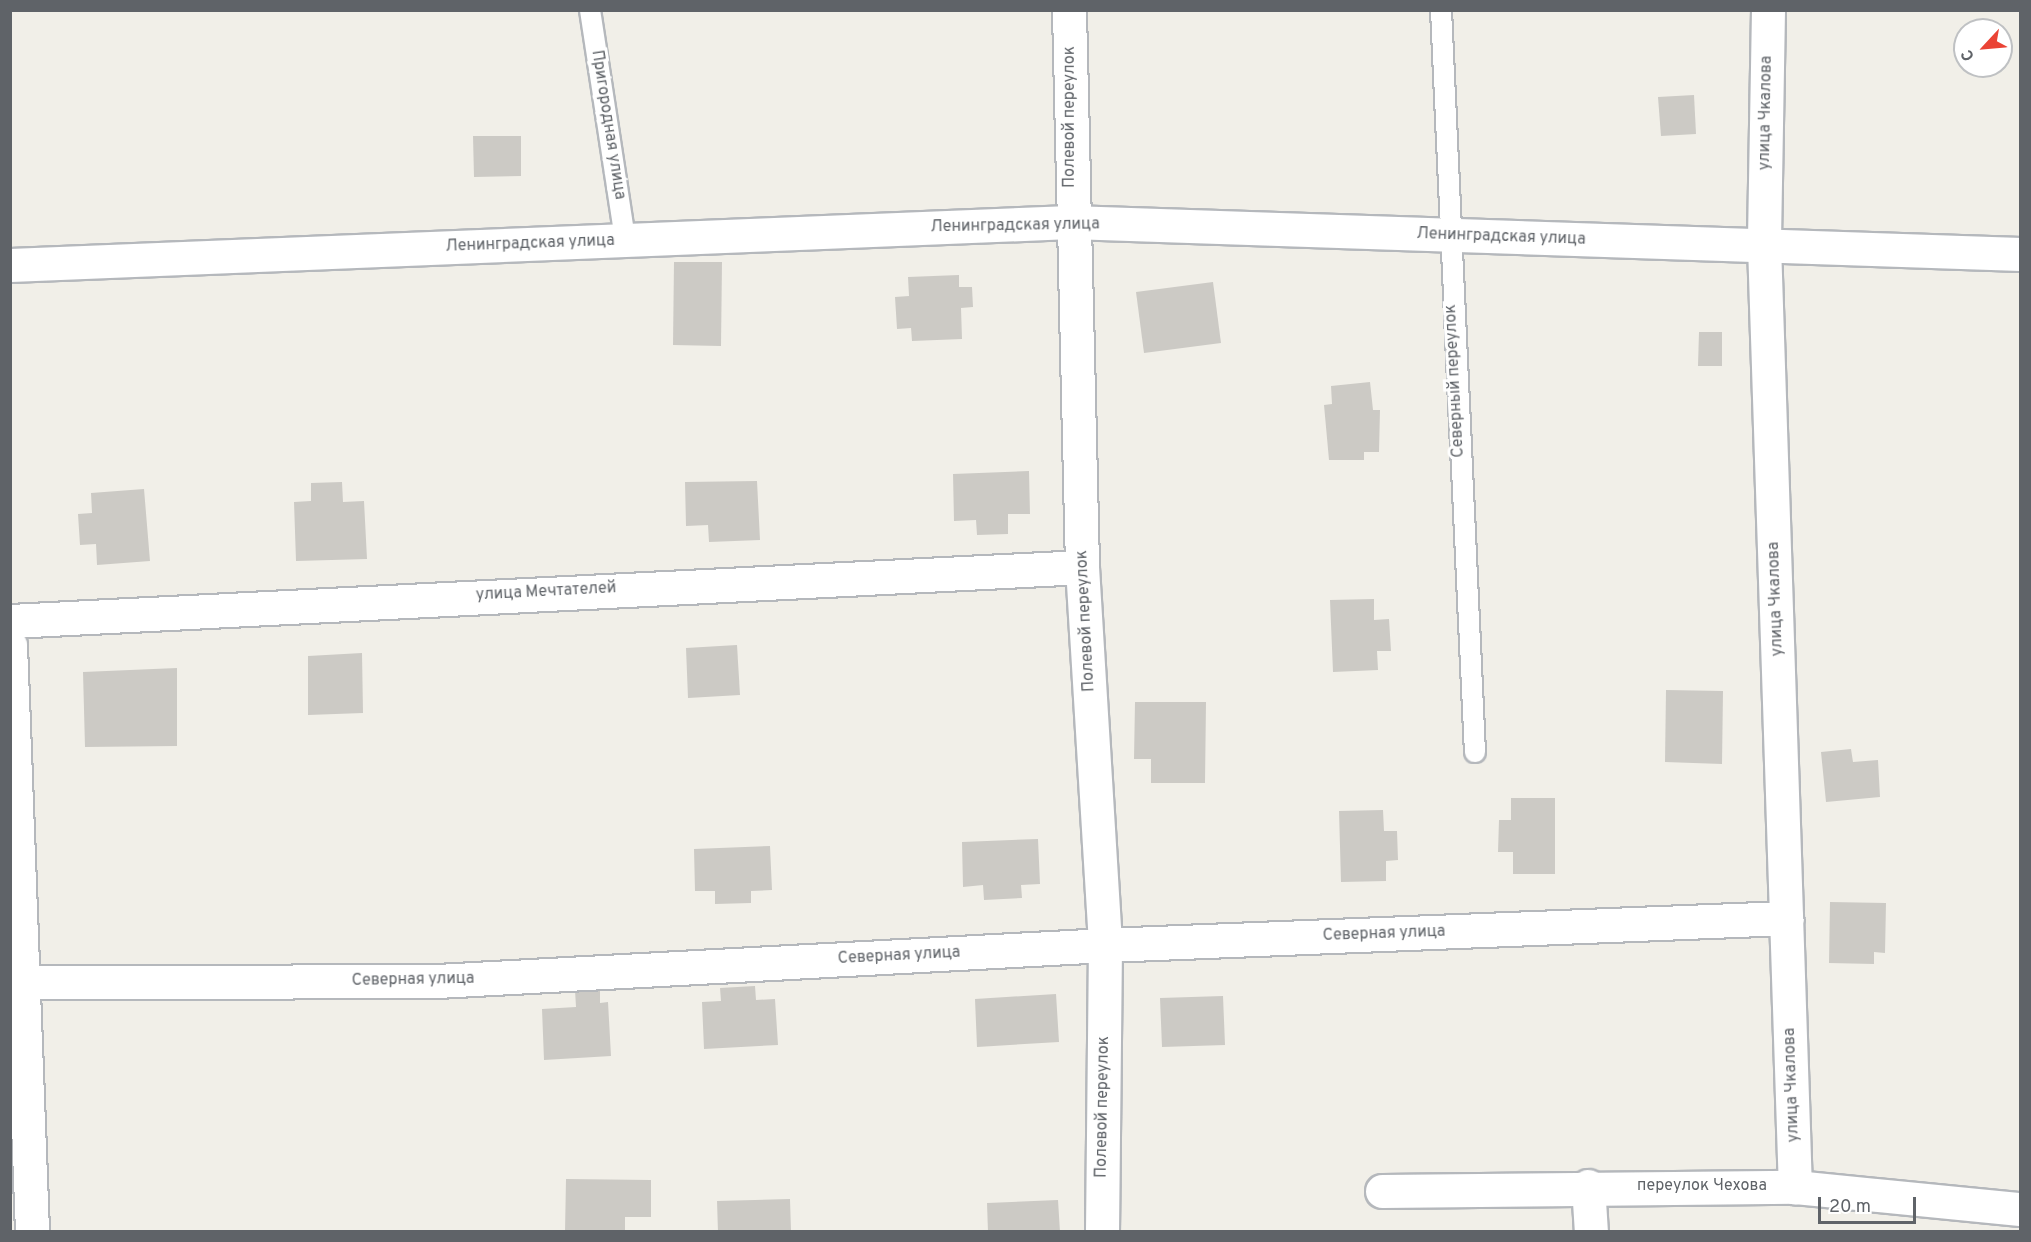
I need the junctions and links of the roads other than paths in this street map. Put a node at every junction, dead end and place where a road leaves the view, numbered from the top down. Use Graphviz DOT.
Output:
graph roads {
  1 [pos="590,10"];
  2 [pos="1069,10"];
  3 [pos="1441,10"];
  4 [pos="1768,10"];
  5 [pos="1070,222"];
  6 [pos="1447,235"];
  7 [pos="626,240"];
  8 [pos="1764,245"];
  9 [pos="2020,254"];
  10 [pos="10,265"];
  11 [pos="1082,567"];
  12 [pos="10,621"];
  13 [pos="10,645"];
  14 [pos="1475,752"];
  15 [pos="1786,918"];
  16 [pos="1105,945"];
  17 [pos="16,982"];
  18 [pos="1588,1186"];
  19 [pos="1795,1187"];
  20 [pos="1382,1191"];
  21 [pos="2020,1209"];
  22 [pos="32,1232"];
  23 [pos="1102,1232"];
  24 [pos="1591,1232"];
  1 -- 7 [label="lane, Пригородная улица"];
  2 -- 5 [label="street, Полевой переулок"];
  3 -- 6 [label="lane, Северный переулок"];
  4 -- 8 [label="street, улица Чкалова"];
  5 -- 6 [label="street, Ленинградская улица"];
  5 -- 7 [label="street, Ленинградская улица"];
  5 -- 11 [label="street, Полевой переулок"];
  6 -- 8 [label="street, Ленинградская улица"];
  6 -- 14 [label="lane, Северный переулок"];
  7 -- 10 [label="street, Ленинградская улица"];
  8 -- 9 [label="street, Ленинградская улица"];
  8 -- 15 [label="street, улица Чкалова"];
  11 -- 12 [label="street, улица Мечтателей"];
  11 -- 16 [label="street, Полевой переулок"];
  13 -- 17 [label="street"];
  15 -- 16 [label="street, Северная улица"];
  15 -- 19 [label="street, улица Чкалова"];
  16 -- 17 [label="street, Северная улица"];
  16 -- 23 [label="street, Полевой переулок"];
  17 -- 22 [label="street"];
  18 -- 19 [label="street, переулок Чехова"];
  18 -- 20 [label="street, переулок Чехова"];
  18 -- 24 [label="street"];
  19 -- 21 [label="street, переулок Чехова"];
}
